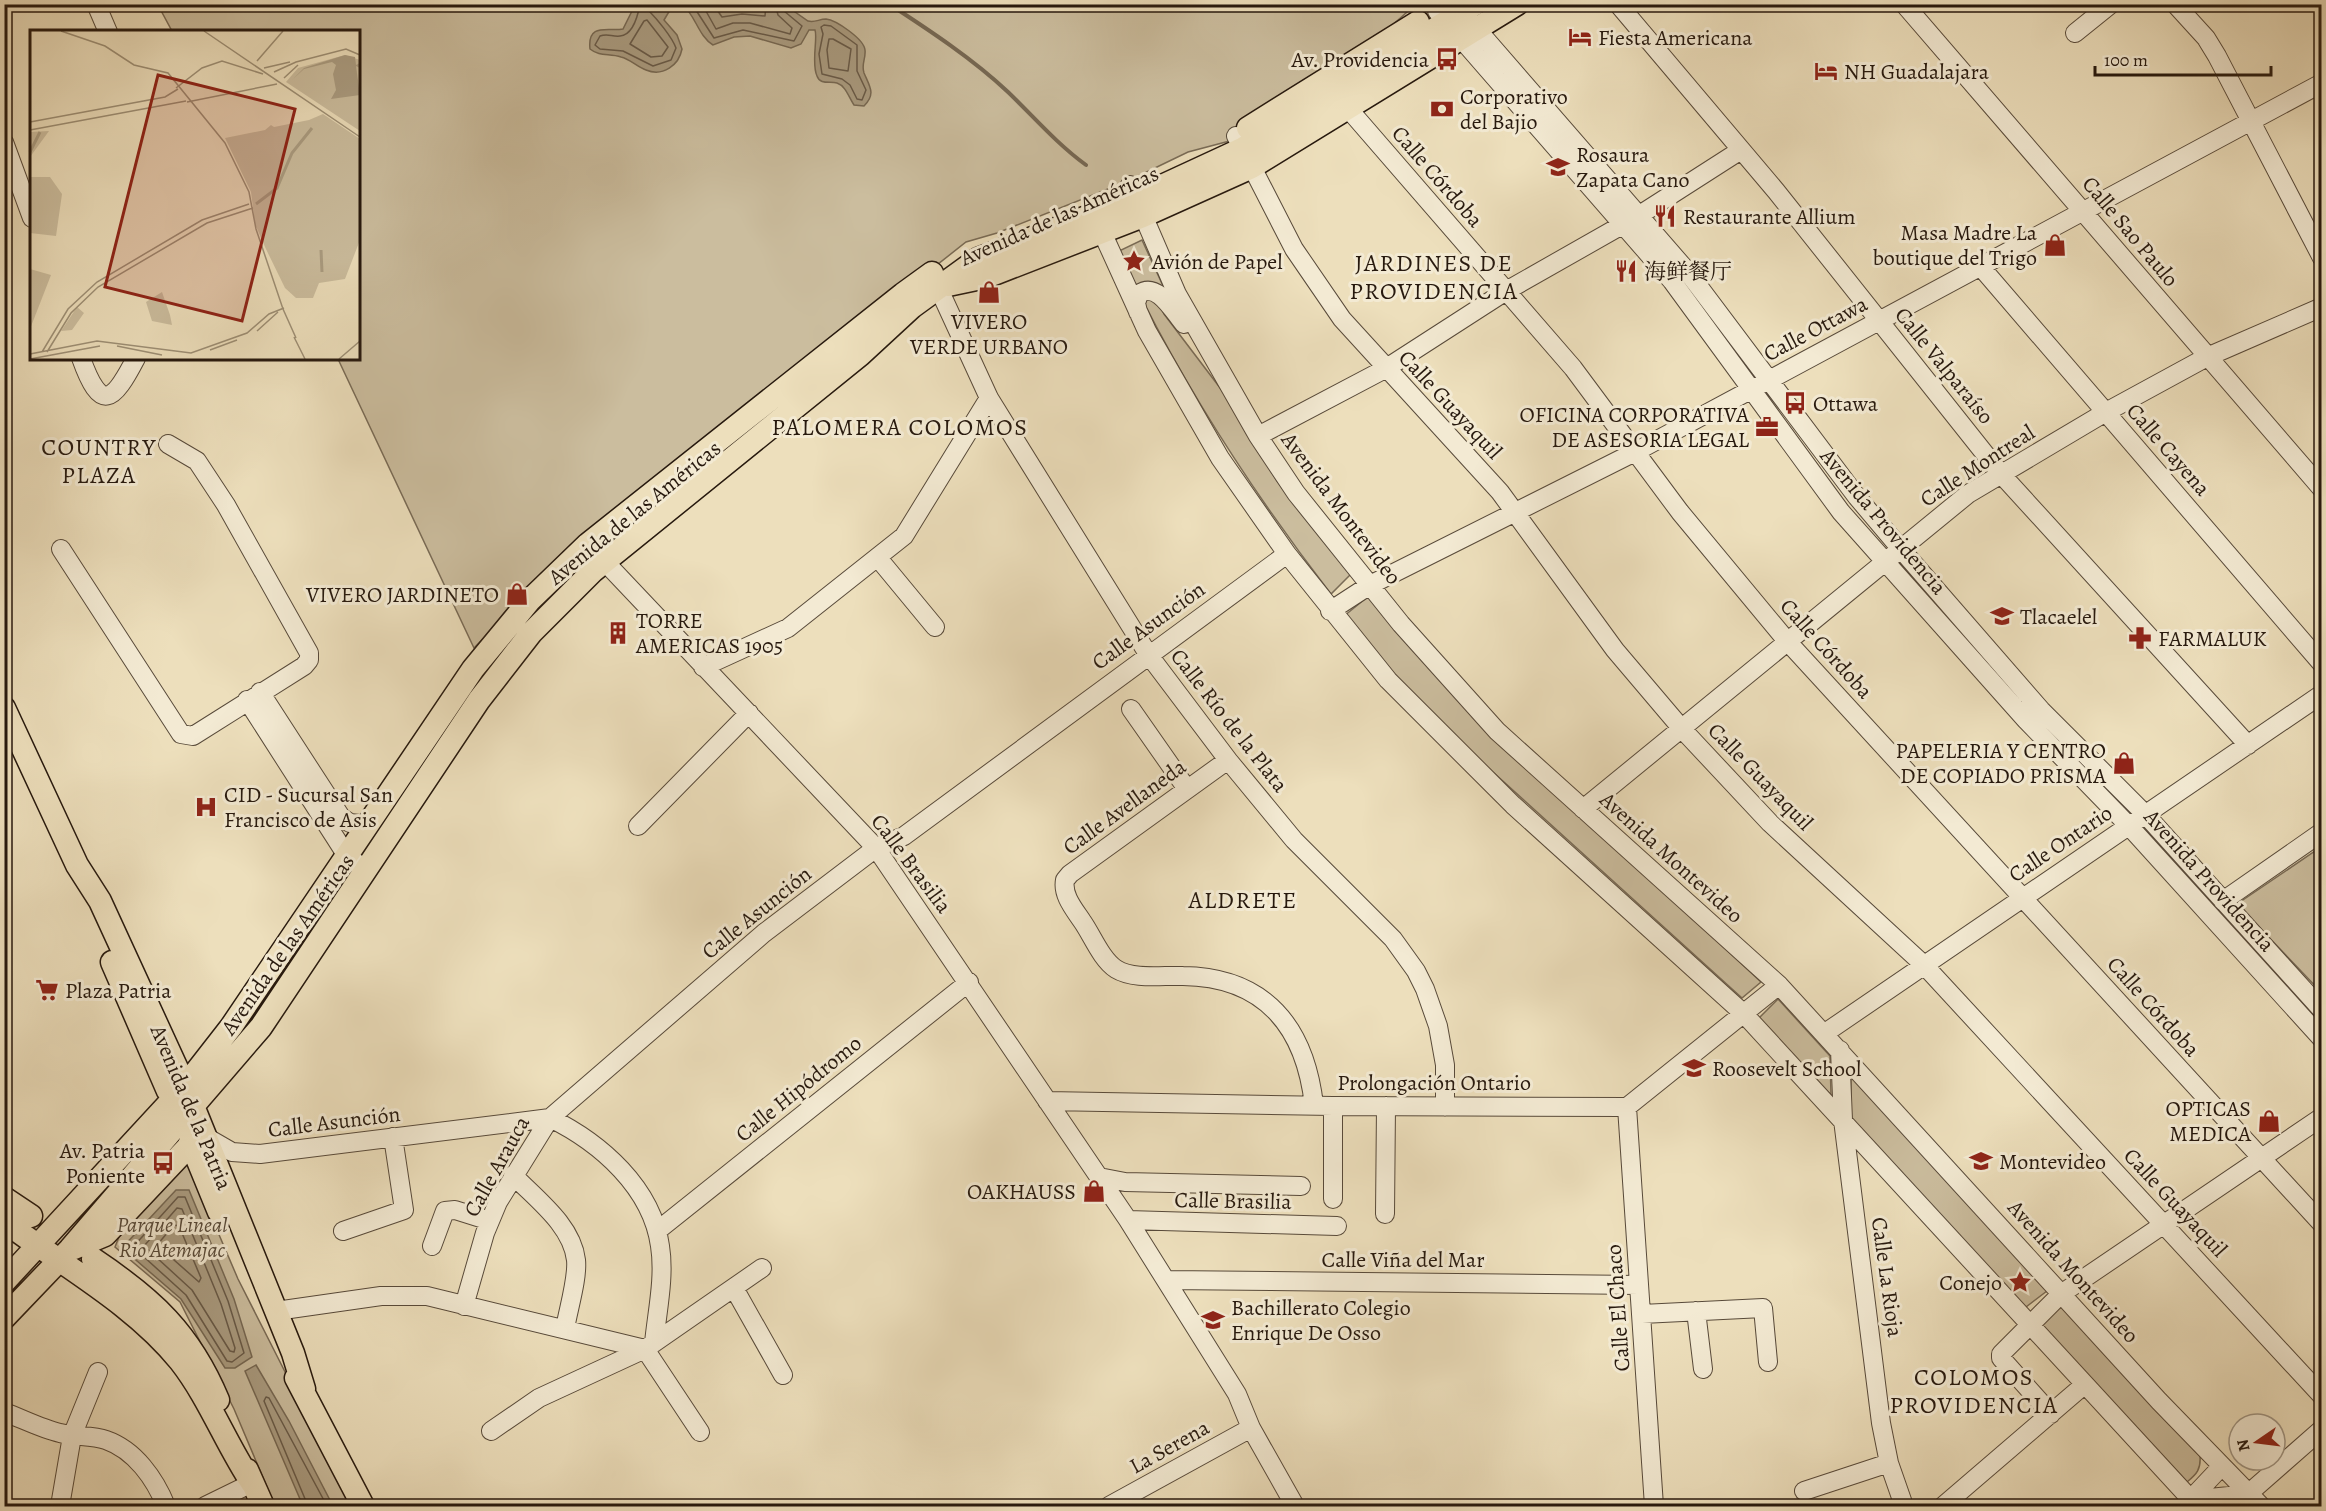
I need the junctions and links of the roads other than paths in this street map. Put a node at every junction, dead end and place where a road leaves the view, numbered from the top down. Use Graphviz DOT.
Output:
graph roads {
  1 [pos="96,4"];
  2 [pos="1517,4"];
  3 [pos="1618,4"];
  4 [pos="1904,4"];
  5 [pos="2110,4"];
  6 [pos="2175,4"];
  7 [pos="1454,10"];
  8 [pos="107,30"];
  9 [pos="2075,33"];
  10 [pos="1469,35"];
  11 [pos="2322,83"];
  12 [pos="1335,94"];
  13 [pos="2250,122"];
  14 [pos="4,142"];
  15 [pos="1243,150"];
  16 [pos="1741,150"];
  17 [pos="1136,200"];
  18 [pos="2083,211"];
  19 [pos="30,213"];
  20 [pos="1630,220"];
  21 [pos="1102,232"];
  22 [pos="2322,258"];
  23 [pos="1980,266"];
  24 [pos="938,287"];
  25 [pos="1506,291"];
  26 [pos="2322,307"];
  27 [pos="1138,312"];
  28 [pos="1879,321"];
  29 [pos="1206,350"];
  30 [pos="2207,357"];
  31 [pos="82,360"];
  32 [pos="135,360"];
  33 [pos="1385,369"];
  34 [pos="1768,380"];
  35 [pos="1750,390"];
  36 [pos="989,398"];
  37 [pos="2106,412"];
  38 [pos="1258,436"];
  39 [pos="168,444"];
  40 [pos="1635,452"];
  41 [pos="2001,474"];
  42 [pos="2322,489"];
  43 [pos="1516,512"];
  44 [pos="1900,548"];
  45 [pos="61,549"];
  46 [pos="581,550"];
  47 [pos="1287,554"];
  48 [pos="878,558"];
  49 [pos="1883,561"];
  50 [pos="604,562"];
  51 [pos="1370,585"];
  52 [pos="568,598"];
  53 [pos="1330,611"];
  54 [pos="935,627"];
  55 [pos="1787,641"];
  56 [pos="1148,654"];
  57 [pos="2322,664"];
  58 [pos="703,667"];
  59 [pos="2322,694"];
  60 [pos="253,696"];
  61 [pos="4,708"];
  62 [pos="1131,709"];
  63 [pos="749,713"];
  64 [pos="1682,729"];
  65 [pos="2248,745"];
  66 [pos="1228,760"];
  67 [pos="295,761"];
  68 [pos="1188,789"];
  69 [pos="1583,809"];
  70 [pos="2145,814"];
  71 [pos="369,825"];
  72 [pos="638,826"];
  73 [pos="2129,826"];
  74 [pos="2322,832"];
  75 [pos="876,848"];
  76 [pos="347,856"];
  77 [pos="366,870"];
  78 [pos="2022,898"];
  79 [pos="2223,901"];
  80 [pos="1924,965"];
  81 [pos="969,982"];
  82 [pos="1779,985"];
  83 [pos="2322,1010"];
  84 [pos="1743,1014"];
  85 [pos="1825,1033"];
  86 [pos="2322,1039"];
  87 [pos="1840,1050"];
  88 [pos="177,1089"];
  89 [pos="1047,1101"];
  90 [pos="1314,1105"];
  91 [pos="1333,1106"];
  92 [pos="1386,1106"];
  93 [pos="1445,1107"];
  94 [pos="1627,1107"];
  95 [pos="194,1108"];
  96 [pos="2322,1117"];
  97 [pos="550,1118"];
  98 [pos="1843,1120"];
  99 [pos="393,1137"];
  100 [pos="200,1144"];
  101 [pos="2261,1158"];
  102 [pos="513,1175"];
  103 [pos="1099,1177"];
  104 [pos="1301,1185"];
  105 [pos="4,1198"];
  106 [pos="1333,1199"];
  107 [pos="1385,1214"];
  108 [pos="31,1216"];
  109 [pos="1128,1220"];
  110 [pos="4,1221"];
  111 [pos="490,1221"];
  112 [pos="2162,1223"];
  113 [pos="2322,1224"];
  114 [pos="1337,1226"];
  115 [pos="343,1231"];
  116 [pos="657,1231"];
  117 [pos="432,1246"];
  118 [pos="39,1247"];
  119 [pos="64,1255"];
  120 [pos="93,1259"];
  121 [pos="762,1268"];
  122 [pos="1166,1280"];
  123 [pos="4,1282"];
  124 [pos="1639,1285"];
  125 [pos="734,1288"];
  126 [pos="2061,1294"];
  127 [pos="464,1306"];
  128 [pos="276,1311"];
  129 [pos="1696,1311"];
  130 [pos="1642,1314"];
  131 [pos="4,1318"];
  132 [pos="2028,1325"];
  133 [pos="565,1329"];
  134 [pos="650,1346"];
  135 [pos="1768,1362"];
  136 [pos="1703,1369"];
  137 [pos="98,1372"];
  138 [pos="783,1375"];
  139 [pos="2084,1385"];
  140 [pos="304,1389"];
  141 [pos="2322,1396"];
  142 [pos="4,1412"];
  143 [pos="2051,1414"];
  144 [pos="1251,1428"];
  145 [pos="2322,1430"];
  146 [pos="491,1431"];
  147 [pos="700,1432"];
  148 [pos="72,1436"];
  149 [pos="2203,1447"];
  150 [pos="1889,1463"];
  151 [pos="2222,1466"];
  152 [pos="252,1483"];
  153 [pos="2176,1485"];
  154 [pos="1804,1491"];
  155 [pos="2255,1500"];
  156 [pos="2190,1504"];
  157 [pos="60,1506"];
  158 [pos="166,1506"];
  159 [pos="205,1506"];
  160 [pos="263,1506"];
  161 [pos="363,1506"];
  162 [pos="1109,1506"];
  163 [pos="1295,1506"];
  164 [pos="1654,1506"];
  165 [pos="1904,1506"];
  166 [pos="1943,1506"];
  1 -- 8 [label="street"];
  2 -- 10 [label="main road, Avenida de las Américas"];
  3 -- 16 [label="street, Calle Valparaíso"];
  4 -- 18 [label="street, Calle Sao Paulo"];
  5 -- 9 [label="street"];
  6 -- 13 [label="street"];
  7 -- 10 [label="street, Avenida Providencia"];
  7 -- 12 [label="main road, Avenida de las Américas"];
  10 -- 12 [label="main road, Avenida de las Américas"];
  10 -- 20 [label="street, Avenida Providencia"];
  11 -- 13 [label="street, Calle Ottawa"];
  12 -- 15 [label="main road, Avenida de las Américas"];
  12 -- 15 [label="main road, Avenida de las Américas"];
  12 -- 25 [label="street, Calle Córdoba"];
  13 -- 18 [label="street, Calle Ottawa"];
  13 -- 22 [label="street"];
  14 -- 19 [label="street"];
  15 -- 17 [label="main road, Avenida de las Américas"];
  15 -- 17 [label="main road, Avenida de las Américas"];
  15 -- 33 [label="street, Calle Guayaquil"];
  16 -- 20 [label="street"];
  16 -- 28 [label="street, Calle Valparaíso"];
  17 -- 21 [label="main road, Avenida de las Américas"];
  17 -- 24 [label="main road, Avenida de las Américas"];
  17 -- 29 [label="street, Avenida Montevideo"];
  17 -- 46 [label="main road, Avenida de las Américas"];
  18 -- 23 [label="street, Calle Ottawa"];
  18 -- 30 [label="street, Calle Sao Paulo"];
  20 -- 25 [label="street"];
  20 -- 34 [label="street, Avenida Providencia"];
  20 -- 35 [label="street, Avenida Providencia"];
  21 -- 24 [label="main road, Avenida de las Américas"];
  21 -- 27 [label="street"];
  23 -- 28 [label="street, Calle Ottawa"];
  23 -- 37 [label="street, Calle Cayena"];
  24 -- 36 [label="street, Calle Río de la Plata"];
  24 -- 50 [label="main road, Avenida de las Américas"];
  25 -- 33 [label="street"];
  25 -- 40 [label="street, Calle Córdoba"];
  26 -- 30 [label="street, Calle Montreal"];
  27 -- 29 [label="street"];
  27 -- 47 [label="street"];
  28 -- 34 [label="street, Calle Ottawa"];
  28 -- 41 [label="street, Calle Valparaíso"];
  29 -- 38 [label="street, Avenida Montevideo"];
  30 -- 37 [label="street, Calle Montreal"];
  30 -- 42 [label="street, Calle Sao Paulo"];
  31 -- 32 [label="street"];
  33 -- 38 [label="street"];
  33 -- 43 [label="street, Calle Guayaquil"];
  34 -- 35 [label="street, Calle Ottawa"];
  34 -- 44 [label="street, Avenida Providencia"];
  35 -- 40 [label="street, Calle Ottawa"];
  35 -- 49 [label="street, Avenida Providencia"];
  36 -- 48 [label="street"];
  36 -- 56 [label="street, Calle Río de la Plata"];
  37 -- 41 [label="street, Calle Montreal"];
  37 -- 57 [label="street, Calle Cayena"];
  38 -- 51 [label="street, Avenida Montevideo"];
  39 -- 60 [label="street"];
  40 -- 43 [label="street, Calle Ottawa"];
  40 -- 55 [label="street, Calle Córdoba"];
  41 -- 44 [label="street, Calle Montreal"];
  41 -- 65 [label="street, Calle Valparaíso"];
  43 -- 51 [label="street, Calle Ottawa"];
  43 -- 64 [label="street, Calle Guayaquil"];
  44 -- 49 [label="street, Calle Montreal"];
  44 -- 70 [label="street, Avenida Providencia"];
  45 -- 60 [label="street"];
  46 -- 50 [label="street, Calle Brasilia"];
  46 -- 52 [label="main road"];
  46 -- 71 [label="main road, Avenida de las Américas"];
  47 -- 53 [label="street"];
  47 -- 56 [label="street, Calle Asunción"];
  48 -- 54 [label="street"];
  48 -- 58 [label="street"];
  49 -- 55 [label="street, Calle Montreal"];
  49 -- 73 [label="street, Avenida Providencia"];
  50 -- 52 [label="main road, Avenida de las Américas"];
  50 -- 58 [label="street, Calle Brasilia"];
  51 -- 53 [label="street, Calle Ottawa"];
  51 -- 69 [label="street, Avenida Montevideo"];
  52 -- 77 [label="main road, Avenida de las Américas"];
  53 -- 84 [label="street"];
  55 -- 64 [label="street, Calle Montreal"];
  55 -- 78 [label="street, Calle Córdoba"];
  56 -- 66 [label="street, Calle Río de la Plata"];
  56 -- 75 [label="street, Calle Asunción"];
  58 -- 63 [label="street, Calle Brasilia"];
  59 -- 65 [label="street, Calle Ontario"];
  60 -- 67 [label="street"];
  61 -- 88 [label="main road, Avenida de la Patria"];
  62 -- 68 [label="street"];
  63 -- 72 [label="street"];
  63 -- 75 [label="street, Calle Brasilia"];
  64 -- 69 [label="street, Calle Montreal"];
  64 -- 80 [label="street, Calle Guayaquil"];
  65 -- 70 [label="street, Calle Ontario"];
  66 -- 68 [label="street, Calle Avellaneda"];
  66 -- 93 [label="street, Calle Río de la Plata"];
  67 -- 71 [label="street"];
  67 -- 76 [label="street"];
  68 -- 90 [label="street, Calle Avellaneda"];
  69 -- 82 [label="street, Avenida Montevideo"];
  70 -- 73 [label="street, Calle Ontario"];
  70 -- 79 [label="street, Avenida Providencia"];
  71 -- 76 [label="main road, Avenida de las Américas"];
  73 -- 78 [label="street, Calle Ontario"];
  73 -- 86 [label="street, Avenida Providencia"];
  74 -- 79 [label="street"];
  75 -- 81 [label="street, Calle Brasilia"];
  75 -- 97 [label="street, Calle Asunción"];
  76 -- 77 [label="street"];
  76 -- 88 [label="main road, Avenida de las Américas"];
  77 -- 95 [label="main road, Avenida de las Américas"];
  78 -- 80 [label="street, Calle Ontario"];
  78 -- 101 [label="street, Calle Córdoba"];
  79 -- 83 [label="street, Avenida Providencia"];
  80 -- 85 [label="street, Calle Ontario"];
  80 -- 112 [label="street, Calle Guayaquil"];
  81 -- 89 [label="street, Calle Brasilia"];
  81 -- 116 [label="street, Calle Hipódromo"];
  82 -- 84 [label="street"];
  82 -- 85 [label="street, Avenida Montevideo"];
  84 -- 94 [label="street"];
  84 -- 98 [label="street"];
  85 -- 87 [label="street, Avenida Montevideo"];
  87 -- 98 [label="street, Calle La Rioja"];
  87 -- 126 [label="street, Avenida Montevideo"];
  88 -- 95 [label="main road, Avenida de la Patria"];
  88 -- 118 [label="main road, Avenida de las Américas"];
  89 -- 90 [label="street, Prolongación Ontario"];
  89 -- 103 [label="street, Calle Brasilia"];
  90 -- 91 [label="street, Prolongación Ontario"];
  91 -- 92 [label="street, Prolongación Ontario"];
  91 -- 106 [label="street"];
  92 -- 93 [label="street, Prolongación Ontario"];
  92 -- 107 [label="street"];
  93 -- 94 [label="street, Prolongación Ontario"];
  94 -- 124 [label="street, Calle El Chaco"];
  95 -- 100 [label="main road, Avenida de la Patria"];
  95 -- 119 [label="main road, Avenida de las Américas"];
  96 -- 101 [label="street"];
  97 -- 99 [label="street, Calle Asunción"];
  97 -- 102 [label="street, Calle Arauca"];
  97 -- 116 [label="street"];
  98 -- 132 [label="street"];
  98 -- 150 [label="street, Calle La Rioja"];
  99 -- 100 [label="street, Calle Asunción"];
  99 -- 115 [label="street"];
  100 -- 128 [label="main road, Avenida de la Patria"];
  100 -- 140 [label="main road, Avenida de la Patria"];
  101 -- 112 [label="street"];
  101 -- 113 [label="street, Calle Córdoba"];
  102 -- 111 [label="street, Calle Arauca"];
  102 -- 133 [label="street"];
  103 -- 104 [label="street"];
  103 -- 109 [label="street, Calle Brasilia"];
  105 -- 108 [label="main road"];
  109 -- 114 [label="street, Calle Brasilia"];
  109 -- 122 [label="street, Calle Brasilia"];
  110 -- 118 [label="main road"];
  111 -- 117 [label="street"];
  111 -- 127 [label="street, Calle Arauca"];
  112 -- 126 [label="street"];
  112 -- 141 [label="street, Calle Guayaquil"];
  116 -- 134 [label="street"];
  118 -- 119 [label="main road"];
  118 -- 123 [label="main road, Avenida de las Américas"];
  119 -- 131 [label="main road, Avenida de las Américas"];
  119 -- 152 [label="main road"];
  120 -- 152 [label="main road"];
  121 -- 125 [label="street"];
  122 -- 124 [label="street, Calle Viña del Mar"];
  122 -- 144 [label="street, Calle Brasilia"];
  124 -- 130 [label="street, Calle El Chaco"];
  125 -- 134 [label="street"];
  125 -- 138 [label="street"];
  126 -- 132 [label="street"];
  126 -- 149 [label="street, Avenida Montevideo"];
  127 -- 128 [label="street"];
  127 -- 133 [label="street"];
  128 -- 140 [label="main road, Avenida de la Patria"];
  129 -- 130 [label="street"];
  129 -- 135 [label="street"];
  129 -- 136 [label="street"];
  130 -- 164 [label="street, Calle El Chaco"];
  132 -- 139 [label="street"];
  132 -- 143 [label="street"];
  133 -- 134 [label="street"];
  134 -- 146 [label="street"];
  134 -- 147 [label="street"];
  137 -- 148 [label="street"];
  139 -- 143 [label="street"];
  139 -- 153 [label="street"];
  140 -- 161 [label="main road, Avenida de la Patria"];
  142 -- 148 [label="street"];
  143 -- 166 [label="street"];
  144 -- 162 [label="street, La Serena"];
  144 -- 163 [label="street, Calle Brasilia"];
  145 -- 155 [label="street"];
  148 -- 157 [label="street"];
  148 -- 158 [label="street"];
  149 -- 151 [label="street, Avenida Montevideo"];
  149 -- 153 [label="street"];
  150 -- 154 [label="street"];
  150 -- 165 [label="street, Calle La Rioja"];
  151 -- 155 [label="street, Avenida Montevideo"];
  151 -- 156 [label="street"];
  152 -- 159 [label="street"];
  152 -- 160 [label="main road"];
  153 -- 156 [label="street"];
  155 -- 156 [label="street"];
}
